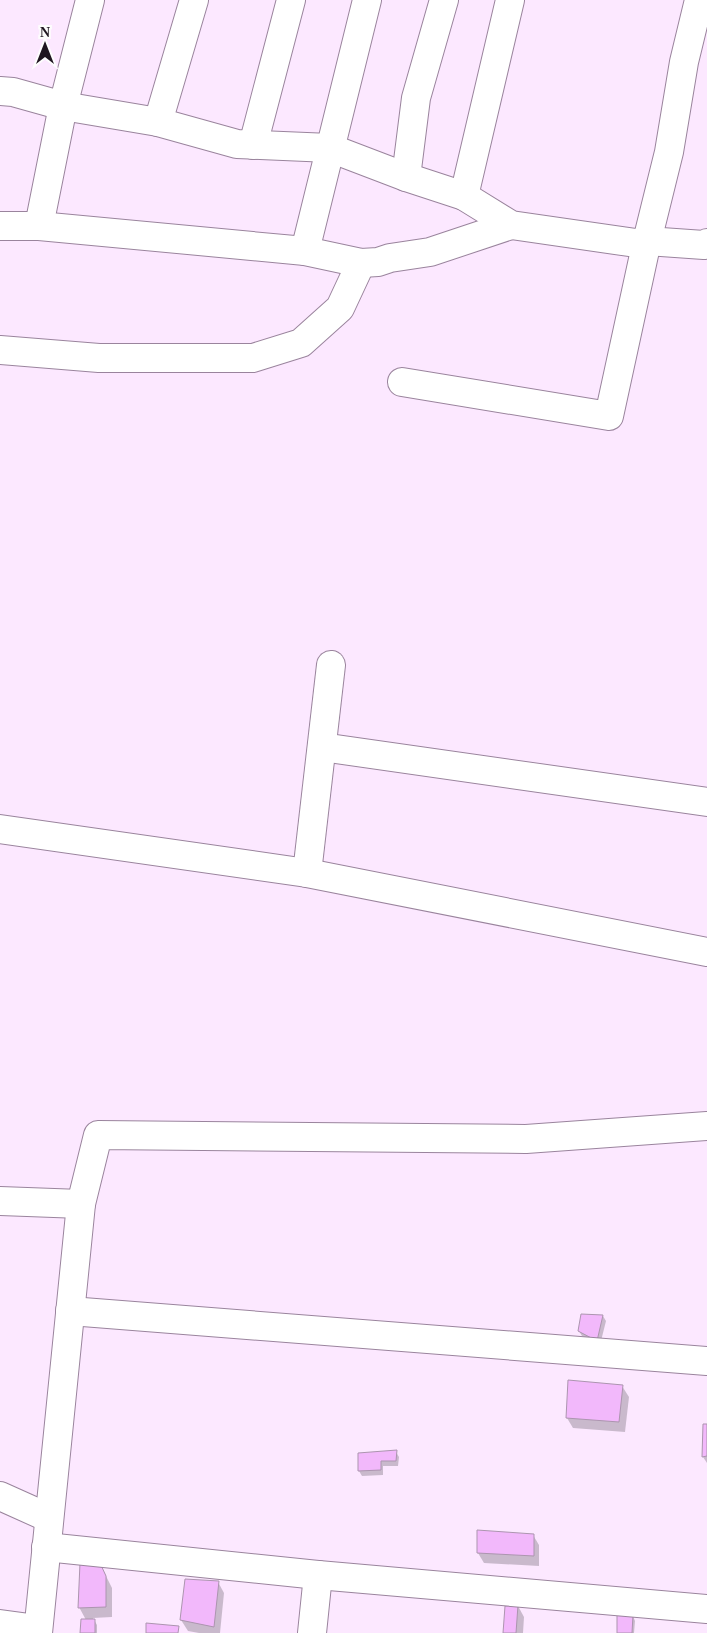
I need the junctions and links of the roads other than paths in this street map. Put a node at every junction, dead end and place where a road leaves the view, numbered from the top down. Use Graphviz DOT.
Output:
graph roads {
  1 [pos="90,0"];
  2 [pos="194,0"];
  3 [pos="291,0"];
  4 [pos="368,0"];
  5 [pos="444,0"];
  6 [pos="510,0"];
  7 [pos="699,0"];
  8 [pos="0,91"];
  9 [pos="63,106"];
  10 [pos="158,122"];
  11 [pos="253,145"];
  12 [pos="330,148"];
  13 [pos="406,177"];
  14 [pos="464,196"];
  15 [pos="512,225"];
  16 [pos="0,226"];
  17 [pos="39,226"];
  18 [pos="647,242"];
  19 [pos="707,243"];
  20 [pos="305,251"];
  21 [pos="361,263"];
  22 [pos="0,350"];
  23 [pos="402,382"];
  24 [pos="331,665"];
  25 [pos="322,747"];
  26 [pos="707,802"];
  27 [pos="0,829"];
  28 [pos="307,873"];
  29 [pos="707,952"];
  30 [pos="707,1126"];
  31 [pos="0,1201"];
  32 [pos="81,1204"];
  33 [pos="70,1311"];
  34 [pos="707,1361"];
  35 [pos="0,1496"];
  36 [pos="49,1518"];
  37 [pos="46,1547"];
  38 [pos="318,1575"];
  39 [pos="707,1609"];
  40 [pos="0,1624"];
  41 [pos="38,1631"];
  42 [pos="312,1633"];
  1 -- 9 [label="street"];
  2 -- 10 [label="street"];
  3 -- 11 [label="street"];
  4 -- 12 [label="street"];
  5 -- 13 [label="street"];
  6 -- 14 [label="street"];
  7 -- 18 [label="street"];
  8 -- 9 [label="street"];
  9 -- 10 [label="street"];
  9 -- 17 [label="street"];
  10 -- 11 [label="street"];
  11 -- 12 [label="street"];
  12 -- 13 [label="street"];
  12 -- 20 [label="street"];
  13 -- 14 [label="street"];
  14 -- 15 [label="street"];
  15 -- 18 [label="street"];
  15 -- 21 [label="street"];
  16 -- 17 [label="street"];
  17 -- 20 [label="street"];
  18 -- 19 [label="street"];
  18 -- 23 [label="street"];
  20 -- 21 [label="street"];
  21 -- 22 [label="street"];
  24 -- 25 [label="street"];
  25 -- 26 [label="street"];
  25 -- 28 [label="street"];
  27 -- 28 [label="street"];
  28 -- 29 [label="street"];
  30 -- 32 [label="street"];
  31 -- 32 [label="street"];
  32 -- 33 [label="street"];
  33 -- 34 [label="street"];
  33 -- 36 [label="street"];
  35 -- 36 [label="street"];
  36 -- 37 [label="street"];
  37 -- 38 [label="street"];
  37 -- 41 [label="street"];
  38 -- 39 [label="street"];
  38 -- 42 [label="street"];
  40 -- 41 [label="street"];
}
